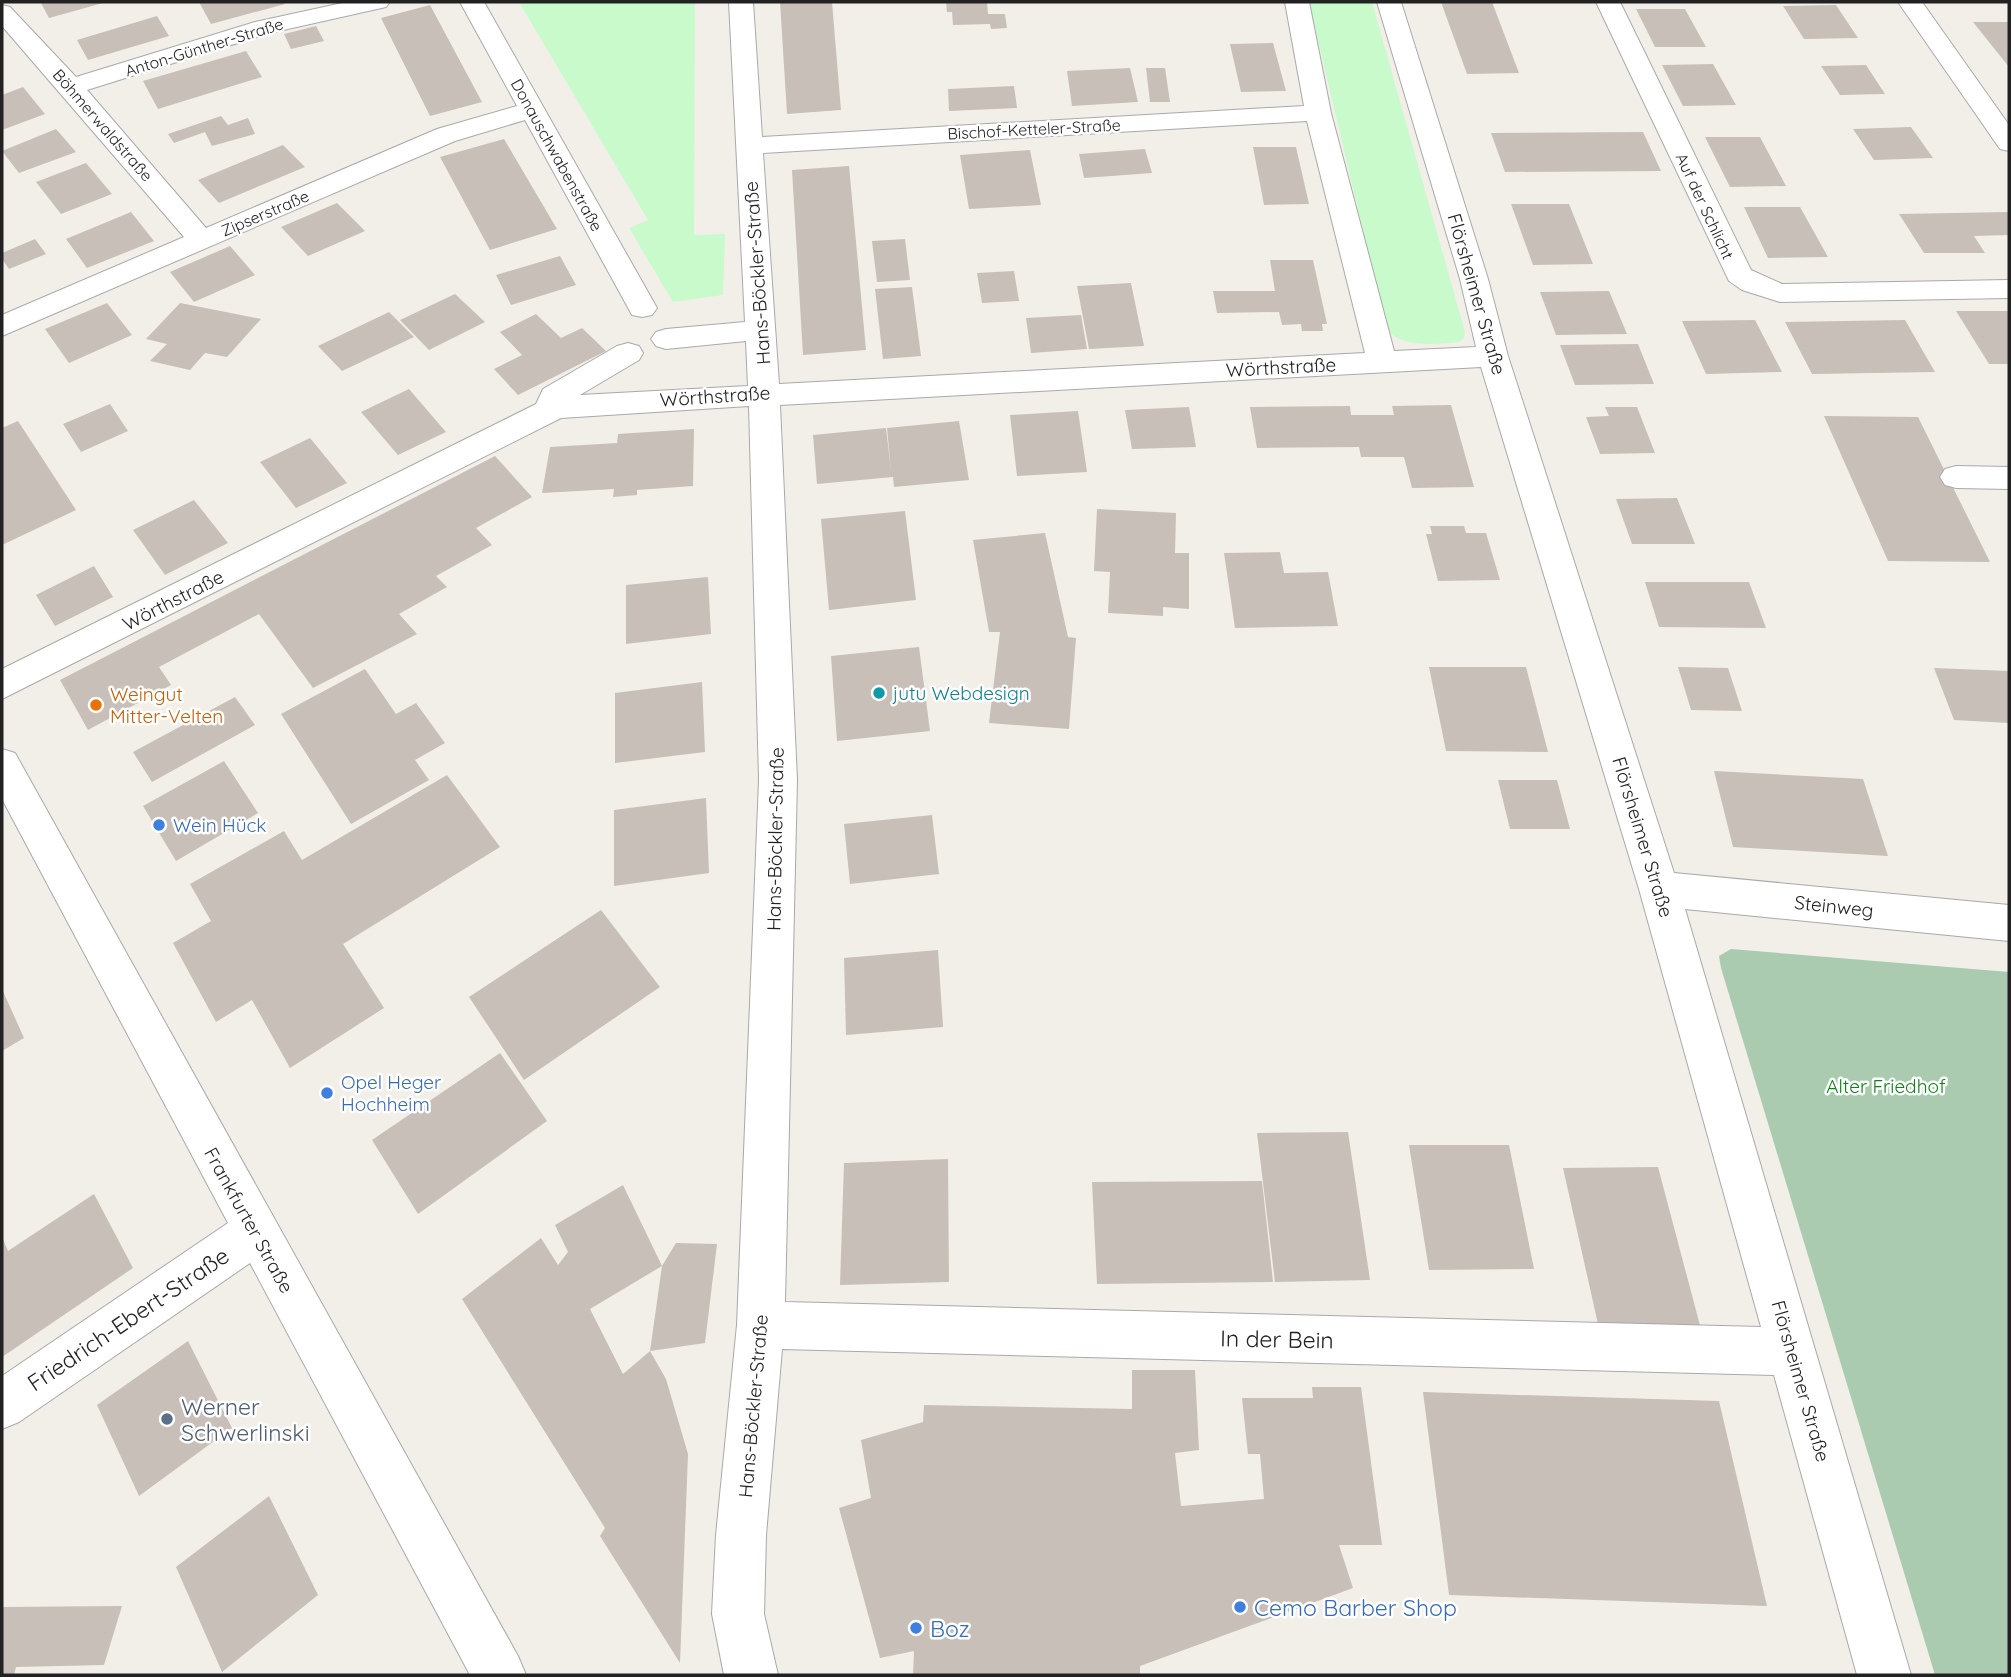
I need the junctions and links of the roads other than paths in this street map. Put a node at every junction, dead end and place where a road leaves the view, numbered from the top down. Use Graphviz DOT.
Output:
graph roads {
  1 [pos="378,2"];
  2 [pos="472,2"];
  3 [pos="741,2"];
  4 [pos="1297,2"];
  5 [pos="1389,2"];
  6 [pos="1608,2"];
  7 [pos="1910,2"];
  8 [pos="2,12"];
  9 [pos="71,88"];
  10 [pos="531,110"];
  11 [pos="1318,113"];
  12 [pos="2009,143"];
  13 [pos="749,146"];
  14 [pos="202,240"];
  15 [pos="2009,289"];
  16 [pos="642,308"];
  17 [pos="2,326"];
  18 [pos="760,330"];
  19 [pos="666,339"];
  20 [pos="628,352"];
  21 [pos="1493,356"];
  22 [pos="1382,362"];
  23 [pos="764,393"];
  24 [pos="550,410"];
  25 [pos="1956,477"];
  26 [pos="2009,478"];
  27 [pos="2,685"];
  28 [pos="2,764"];
  29 [pos="1659,889"];
  30 [pos="2009,923"];
  31 [pos="255,1232"];
  32 [pos="761,1325"];
  33 [pos="1793,1352"];
  34 [pos="2,1405"];
  35 [pos="499,1675"];
  36 [pos="751,1675"];
  37 [pos="1884,1675"];
  1 -- 9 [label="street, Anton-Günther-Straße"];
  2 -- 10 [label="street, Donauschwabenstraße"];
  3 -- 13 [label="street, Hans-Böckler-Straße"];
  4 -- 11 [label="street"];
  5 -- 21 [label="street, Flörsheimer Straße"];
  6 -- 15 [label="street, Auf der Schlicht"];
  7 -- 12 [label="street"];
  8 -- 9 [label="street, Böhmerwaldstraße"];
  9 -- 14 [label="street, Böhmerwaldstraße"];
  10 -- 14 [label="street, Zipserstraße"];
  10 -- 16 [label="street, Donauschwabenstraße"];
  11 -- 13 [label="street, Bischof-Ketteler-Straße"];
  11 -- 22 [label="street"];
  13 -- 18 [label="street, Hans-Böckler-Straße"];
  14 -- 17 [label="street, Zipserstraße"];
  18 -- 19 [label="street"];
  18 -- 23 [label="street, Hans-Böckler-Straße"];
  20 -- 24 [label="street"];
  21 -- 22 [label="street, Wörthstraße"];
  21 -- 29 [label="street, Flörsheimer Straße"];
  22 -- 23 [label="street, Wörthstraße"];
  23 -- 24 [label="street, Wörthstraße"];
  23 -- 32 [label="street, Hans-Böckler-Straße"];
  24 -- 27 [label="street, Wörthstraße"];
  25 -- 26 [label="street"];
  28 -- 31 [label="street, Frankfurter Straße"];
  29 -- 30 [label="street, Steinweg"];
  29 -- 33 [label="street, Flörsheimer Straße"];
  31 -- 34 [label="street, Friedrich-Ebert-Straße"];
  31 -- 35 [label="street, Frankfurter Straße"];
  32 -- 33 [label="street, In der Bein"];
  32 -- 36 [label="street, Hans-Böckler-Straße"];
  33 -- 37 [label="street, Flörsheimer Straße"];
}
